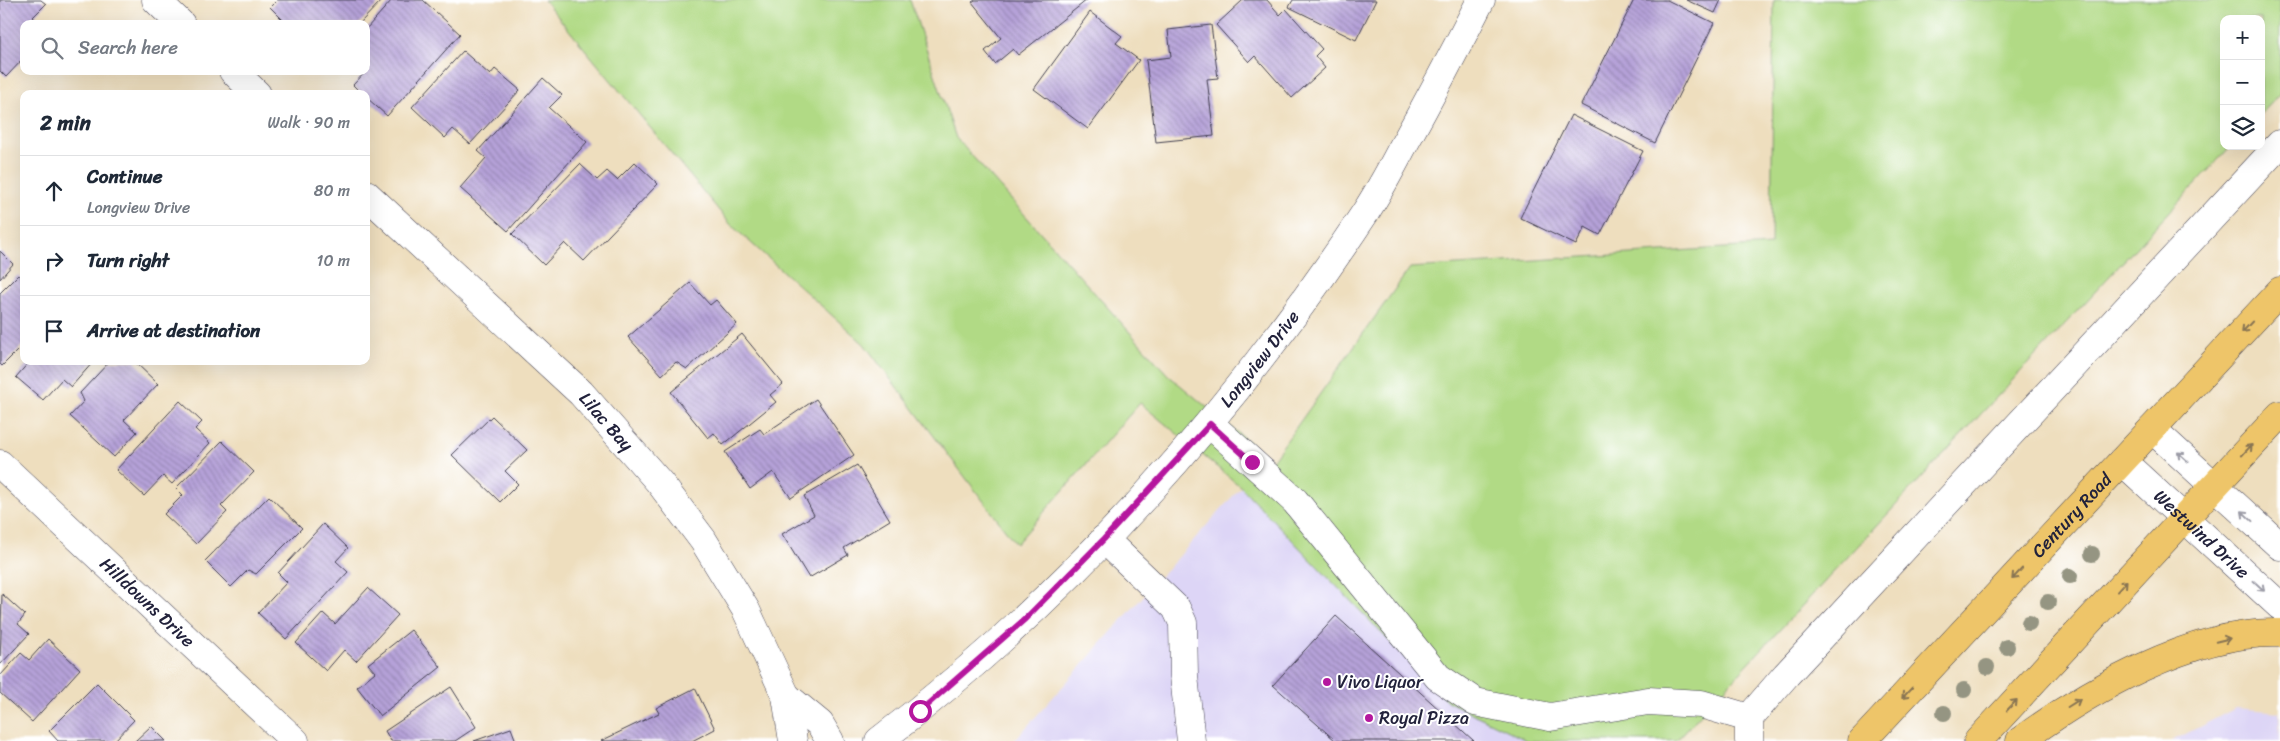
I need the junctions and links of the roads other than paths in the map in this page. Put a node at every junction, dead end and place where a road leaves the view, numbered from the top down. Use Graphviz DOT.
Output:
graph roads {
  1 [pos="156,0"];
  2 [pos="1481,0"];
  3 [pos="177,20"];
  4 [pos="237,75"];
  5 [pos="253,90"];
  6 [pos="2280,144"];
  7 [pos="370,198"];
  8 [pos="2280,291"];
  9 [pos="2280,415"];
  10 [pos="1210,424"];
  11 [pos="2152,429"];
  12 [pos="2122,461"];
  13 [pos="0,464"];
  14 [pos="2215,485"];
  15 [pos="2184,518"];
  16 [pos="1104,539"];
  17 [pos="2280,546"];
  18 [pos="2280,606"];
  19 [pos="2280,634"];
  20 [pos="786,696"];
  21 [pos="1749,729"];
  22 [pos="295,741"];
  23 [pos="793,741"];
  24 [pos="830,741"];
  25 [pos="879,741"];
  26 [pos="1191,741"];
  27 [pos="1862,741"];
  28 [pos="1978,741"];
  29 [pos="2020,741"];
  1 -- 3 [label="street"];
  2 -- 10 [label="street, Longview Drive"];
  4 -- 5 [label="street"];
  6 -- 21 [label="street"];
  7 -- 20 [label="street, Lilac Bay"];
  8 -- 11 [label="main road, Century Road, one-way"];
  14 -- 9 [label="main road, one-way"];
  10 -- 16 [label="street, Longview Drive"];
  10 -- 21 [label="street"];
  11 -- 12 [label="main road, Century Road"];
  14 -- 11 [label="street, one-way"];
  12 -- 15 [label="street, Westwind Drive"];
  12 -- 27 [label="main road, Century Road, one-way"];
  13 -- 22 [label="street, Hilldowns Drive"];
  14 -- 15 [label="main road"];
  17 -- 14 [label="street, one-way"];
  15 -- 18 [label="street, Westwind Drive, one-way"];
  28 -- 15 [label="main road, one-way"];
  16 -- 25 [label="street, Longview Drive"];
  16 -- 26 [label="street"];
  29 -- 19 [label="main road, one-way"];
  20 -- 23 [label="street, Lilac Bay"];
  20 -- 24 [label="street, Lilac Bay"];
}
